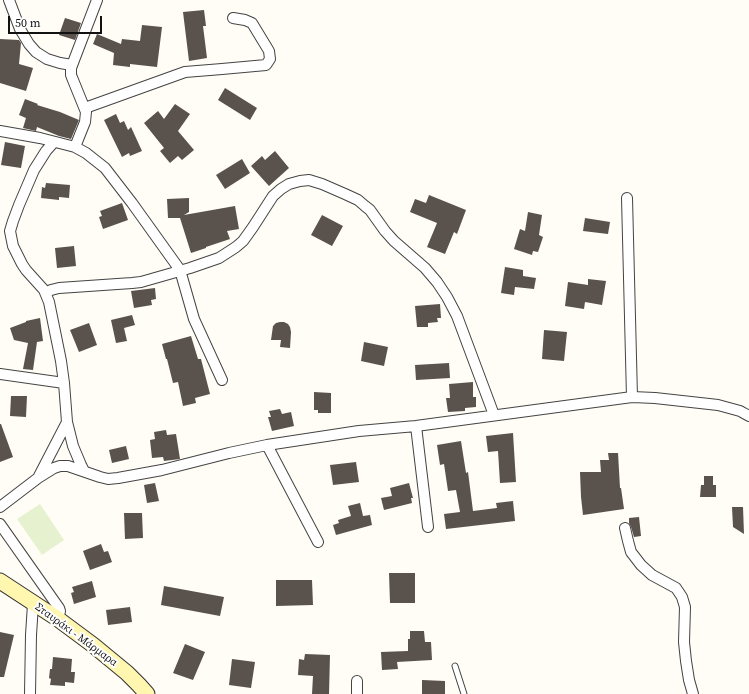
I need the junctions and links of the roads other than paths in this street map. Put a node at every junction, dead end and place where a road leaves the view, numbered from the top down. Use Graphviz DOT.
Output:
graph roads {
  1 [pos="8,0"];
  2 [pos="97,0"];
  3 [pos="233,18"];
  4 [pos="72,65"];
  5 [pos="85,108"];
  6 [pos="0,131"];
  7 [pos="54,142"];
  8 [pos="75,147"];
  9 [pos="627,198"];
  10 [pos="180,270"];
  11 [pos="46,292"];
  12 [pos="0,374"];
  13 [pos="222,380"];
  14 [pos="64,384"];
  15 [pos="632,397"];
  16 [pos="494,415"];
  17 [pos="749,416"];
  18 [pos="67,422"];
  19 [pos="416,426"];
  20 [pos="267,445"];
  21 [pos="84,471"];
  22 [pos="38,478"];
  23 [pos="0,507"];
  24 [pos="0,524"];
  25 [pos="428,527"];
  26 [pos="625,528"];
  27 [pos="318,542"];
  28 [pos="0,581"];
  29 [pos="33,604"];
  30 [pos="58,620"];
  31 [pos="455,666"];
  32 [pos="357,681"];
  33 [pos="30,694"];
  34 [pos="147,694"];
  35 [pos="357,694"];
  36 [pos="464,694"];
  37 [pos="693,694"];
  1 -- 4 [label="street"];
  2 -- 4 [label="street"];
  3 -- 5 [label="street"];
  4 -- 5 [label="street"];
  5 -- 8 [label="street"];
  6 -- 7 [label="street"];
  7 -- 8 [label="street"];
  7 -- 11 [label="street"];
  8 -- 10 [label="street"];
  9 -- 15 [label="street"];
  10 -- 11 [label="street"];
  10 -- 13 [label="street"];
  10 -- 16 [label="street"];
  11 -- 14 [label="street"];
  12 -- 14 [label="street"];
  14 -- 18 [label="street"];
  15 -- 16 [label="street"];
  15 -- 17 [label="street"];
  16 -- 19 [label="street"];
  18 -- 21 [label="street"];
  18 -- 22 [label="street"];
  19 -- 20 [label="street"];
  19 -- 25 [label="street"];
  20 -- 21 [label="street"];
  20 -- 27 [label="street"];
  21 -- 22 [label="street"];
  22 -- 23 [label="street"];
  24 -- 30 [label="street"];
  26 -- 37 [label="street"];
  28 -- 29 [label="street, Σταυράκι - Μάρμαρα"];
  29 -- 30 [label="street, Σταυράκι - Μάρμαρα"];
  29 -- 33 [label="street"];
  30 -- 34 [label="street, Σταυράκι - Μάρμαρα"];
  31 -- 36 [label="lane"];
  32 -- 35 [label="street"];
}
